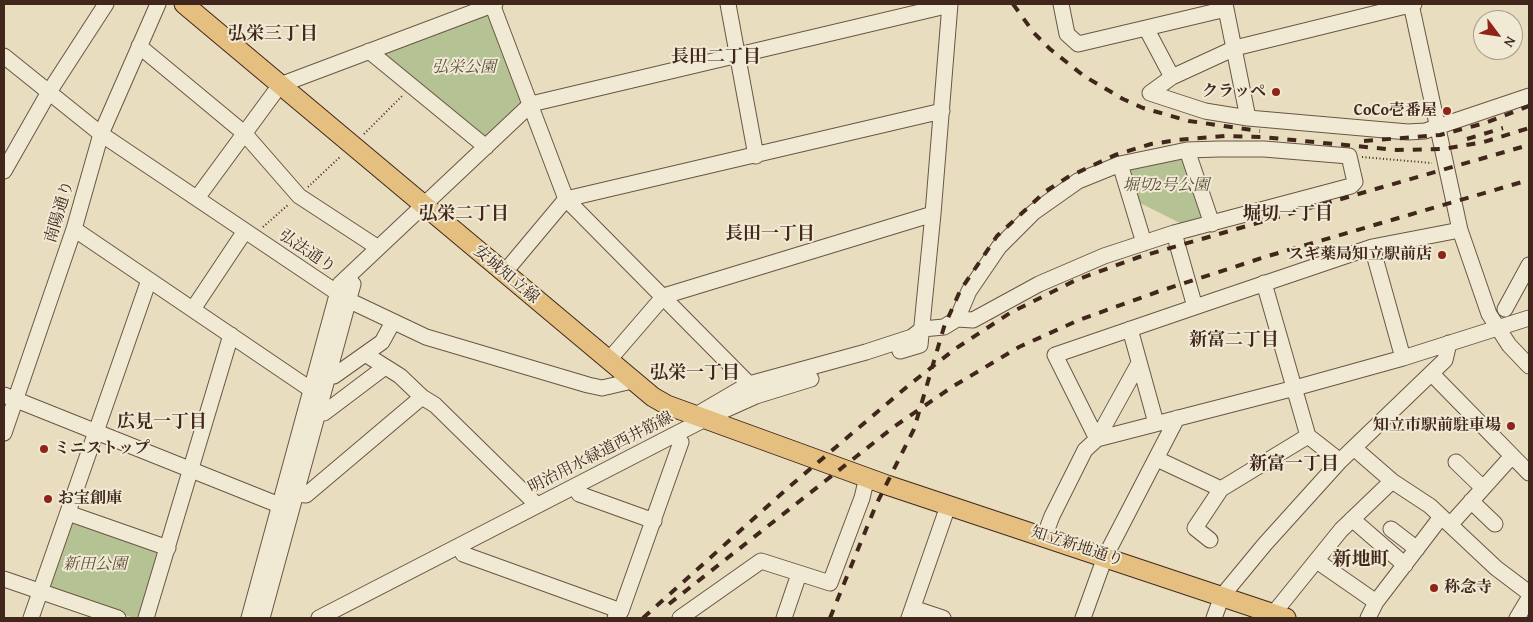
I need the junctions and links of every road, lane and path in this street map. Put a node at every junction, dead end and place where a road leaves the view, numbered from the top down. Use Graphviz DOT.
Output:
graph roads {
  1 [pos="106,4"];
  2 [pos="158,4"];
  3 [pos="184,4"];
  4 [pos="493,4"];
  5 [pos="728,4"];
  6 [pos="950,4"];
  7 [pos="1061,4"];
  8 [pos="1412,4"];
  9 [pos="1225,6"];
  10 [pos="1146,28"];
  11 [pos="139,46"];
  12 [pos="1235,48"];
  13 [pos="369,51"];
  14 [pos="737,54"];
  15 [pos="4,56"];
  16 [pos="1172,77"];
  17 [pos="280,85"];
  18 [pos="412,86"];
  19 [pos="49,92"];
  20 [pos="1529,96"];
  21 [pos="530,104"];
  22 [pos="942,112"];
  23 [pos="1248,118"];
  24 [pos="1438,127"];
  25 [pos="244,133"];
  26 [pos="101,134"];
  27 [pos="352,145"];
  28 [pos="486,147"];
  29 [pos="1187,150"];
  30 [pos="756,156"];
  31 [pos="1349,156"];
  32 [pos="1120,164"];
  33 [pos="1434,164"];
  34 [pos="4,171"];
  35 [pos="299,196"];
  36 [pos="197,198"];
  37 [pos="566,199"];
  38 [pos="423,204"];
  39 [pos="933,214"];
  40 [pos="1212,224"];
  41 [pos="74,229"];
  42 [pos="1460,230"];
  43 [pos="1174,233"];
  44 [pos="248,234"];
  45 [pos="1144,243"];
  46 [pos="377,247"];
  47 [pos="1372,247"];
  48 [pos="1529,265"];
  49 [pos="504,273"];
  50 [pos="149,280"];
  51 [pos="1264,283"];
  52 [pos="353,284"];
  53 [pos="343,296"];
  54 [pos="664,296"];
  55 [pos="1195,307"];
  56 [pos="193,309"];
  57 [pos="1505,309"];
  58 [pos="1529,318"];
  59 [pos="957,319"];
  60 [pos="393,322"];
  61 [pos="1497,328"];
  62 [pos="922,329"];
  63 [pos="1130,329"];
  64 [pos="231,335"];
  65 [pos="1448,343"];
  66 [pos="365,354"];
  67 [pos="1402,358"];
  68 [pos="608,361"];
  69 [pos="1140,363"];
  70 [pos="1529,366"];
  71 [pos="385,367"];
  72 [pos="321,373"];
  73 [pos="1431,373"];
  74 [pos="632,381"];
  75 [pos="749,384"];
  76 [pos="1295,388"];
  77 [pos="310,389"];
  78 [pos="422,397"];
  79 [pos="9,398"];
  80 [pos="311,410"];
  81 [pos="706,418"];
  82 [pos="1177,418"];
  83 [pos="1156,423"];
  84 [pos="96,431"];
  85 [pos="4,433"];
  86 [pos="1308,436"];
  87 [pos="1097,439"];
  88 [pos="681,442"];
  89 [pos="1354,448"];
  90 [pos="1512,456"];
  91 [pos="1157,459"];
  92 [pos="1340,461"];
  93 [pos="1456,462"];
  94 [pos="192,469"];
  95 [pos="1529,472"];
  96 [pos="867,477"];
  97 [pos="1392,481"];
  98 [pos="1483,488"];
  99 [pos="1221,489"];
  100 [pos="579,494"];
  101 [pos="285,497"];
  102 [pos="533,501"];
  103 [pos="1471,502"];
  104 [pos="948,506"];
  105 [pos="68,513"];
  106 [pos="1352,519"];
  107 [pos="654,521"];
  108 [pos="1446,521"];
  109 [pos="1494,524"];
  110 [pos="1392,529"];
  111 [pos="1044,537"];
  112 [pos="1210,540"];
  113 [pos="168,548"];
  114 [pos="1417,549"];
  115 [pos="463,554"];
  116 [pos="1105,557"];
  117 [pos="1317,561"];
  118 [pos="1405,565"];
  119 [pos="799,574"];
  120 [pos="4,579"];
  121 [pos="40,591"];
  122 [pos="1529,592"];
  123 [pos="1222,596"];
  124 [pos="1529,598"];
  125 [pos="1376,602"];
  126 [pos="911,613"];
  127 [pos="618,615"];
  128 [pos="1283,617"];
  129 [pos="31,618"];
  130 [pos="118,618"];
  131 [pos="146,618"];
  132 [pos="249,618"];
  133 [pos="262,618"];
  134 [pos="319,618"];
  135 [pos="340,618"];
  136 [pos="680,618"];
  137 [pos="784,618"];
  138 [pos="943,618"];
  139 [pos="1083,618"];
  140 [pos="1214,618"];
  141 [pos="1368,618"];
  142 [pos="1517,618"];
  1 -- 19 [label="street"];
  2 -- 11 [label="street, 南陽通り"];
  3 -- 17 [label="main road, 安城知立線"];
  4 -- 13 [label="street"];
  4 -- 21 [label="street"];
  5 -- 14 [label="street"];
  6 -- 14 [label="street"];
  6 -- 22 [label="street"];
  7 -- 10 [label="street"];
  8 -- 12 [label="street"];
  8 -- 24 [label="street"];
  9 -- 10 [label="street"];
  9 -- 12 [label="street"];
  10 -- 16 [label="street"];
  11 -- 25 [label="street"];
  11 -- 26 [label="street, 南陽通り"];
  12 -- 16 [label="street"];
  12 -- 23 [label="street"];
  13 -- 17 [label="street"];
  13 -- 18 [label="street"];
  14 -- 21 [label="street"];
  14 -- 30 [label="street"];
  15 -- 19 [label="street, 弘法通り"];
  16 -- 23 [label="street"];
  17 -- 25 [label="street"];
  17 -- 27 [label="main road, 安城知立線"];
  18 -- 27 [label="path"];
  18 -- 28 [label="street"];
  19 -- 26 [label="street, 弘法通り"];
  19 -- 34 [label="street"];
  20 -- 24 [label="street"];
  21 -- 28 [label="street"];
  21 -- 37 [label="street"];
  22 -- 30 [label="street"];
  22 -- 39 [label="street"];
  23 -- 24 [label="street"];
  24 -- 42 [label="street"];
  25 -- 35 [label="street"];
  25 -- 36 [label="street"];
  26 -- 36 [label="street, 弘法通り"];
  26 -- 41 [label="street, 南陽通り"];
  27 -- 35 [label="path"];
  27 -- 38 [label="main road, 安城知立線"];
  28 -- 38 [label="street"];
  29 -- 31 [label="street"];
  29 -- 32 [label="street"];
  29 -- 40 [label="street"];
  30 -- 37 [label="street"];
  31 -- 33 [label="path"];
  31 -- 40 [label="street"];
  32 -- 45 [label="street"];
  32 -- 59 [label="street"];
  35 -- 44 [label="path"];
  35 -- 46 [label="street"];
  36 -- 44 [label="street, 弘法通り"];
  37 -- 49 [label="street"];
  37 -- 54 [label="street"];
  38 -- 46 [label="street"];
  38 -- 49 [label="main road, 安城知立線"];
  39 -- 54 [label="street"];
  39 -- 62 [label="street"];
  40 -- 43 [label="street"];
  41 -- 50 [label="street"];
  41 -- 79 [label="street, 南陽通り"];
  42 -- 47 [label="street"];
  42 -- 61 [label="street"];
  43 -- 45 [label="street"];
  43 -- 55 [label="street"];
  44 -- 53 [label="street, 弘法通り"];
  44 -- 56 [label="street"];
  45 -- 59 [label="street"];
  46 -- 53 [label="street"];
  47 -- 51 [label="street"];
  47 -- 67 [label="street"];
  48 -- 57 [label="street"];
  49 -- 68 [label="main road, 安城知立線"];
  50 -- 56 [label="street"];
  50 -- 84 [label="street"];
  51 -- 55 [label="street"];
  51 -- 76 [label="street"];
  52 -- 53 [label="street"];
  53 -- 60 [label="street, 弘法通り"];
  53 -- 72 [label="street"];
  54 -- 68 [label="street"];
  54 -- 75 [label="street"];
  55 -- 63 [label="street"];
  56 -- 64 [label="street"];
  58 -- 61 [label="street"];
  59 -- 62 [label="street"];
  60 -- 66 [label="street"];
  60 -- 74 [label="street, 弘法通り"];
  61 -- 65 [label="street"];
  61 -- 70 [label="street"];
  62 -- 75 [label="street"];
  62 -- 81 [label="street, 明治用水緑道西井筋線"];
  63 -- 69 [label="street"];
  63 -- 87 [label="street"];
  64 -- 77 [label="street"];
  64 -- 94 [label="street"];
  65 -- 67 [label="street"];
  65 -- 73 [label="street"];
  66 -- 71 [label="street"];
  66 -- 72 [label="street"];
  67 -- 76 [label="street"];
  68 -- 74 [label="main road, 安城知立線"];
  69 -- 83 [label="street"];
  69 -- 87 [label="street"];
  71 -- 78 [label="street"];
  71 -- 80 [label="street"];
  72 -- 77 [label="street"];
  72 -- 80 [label="street"];
  73 -- 89 [label="street"];
  73 -- 90 [label="street"];
  74 -- 81 [label="main road, 安城知立線"];
  75 -- 81 [label="street"];
  76 -- 82 [label="street"];
  76 -- 86 [label="street"];
  77 -- 80 [label="street"];
  78 -- 101 [label="street"];
  78 -- 102 [label="street"];
  79 -- 84 [label="street"];
  79 -- 85 [label="street, 南陽通り"];
  80 -- 101 [label="street"];
  81 -- 88 [label="street"];
  81 -- 96 [label="main road, 安城知立線"];
  81 -- 134 [label="street, 明治用水緑道西井筋線"];
  82 -- 83 [label="street"];
  82 -- 91 [label="street"];
  83 -- 87 [label="street"];
  84 -- 94 [label="street"];
  84 -- 105 [label="street"];
  86 -- 92 [label="street"];
  86 -- 99 [label="street"];
  87 -- 111 [label="street"];
  88 -- 100 [label="street"];
  88 -- 107 [label="street"];
  89 -- 92 [label="street"];
  89 -- 97 [label="street"];
  90 -- 95 [label="street"];
  90 -- 98 [label="street"];
  91 -- 99 [label="street"];
  91 -- 116 [label="street"];
  92 -- 123 [label="street"];
  93 -- 98 [label="street"];
  94 -- 101 [label="street"];
  94 -- 113 [label="street"];
  96 -- 104 [label="main road, 知立新地通り"];
  96 -- 119 [label="street"];
  97 -- 106 [label="street"];
  97 -- 108 [label="street"];
  98 -- 103 [label="street"];
  99 -- 112 [label="street"];
  100 -- 107 [label="street"];
  100 -- 115 [label="street"];
  101 -- 132 [label="street"];
  101 -- 133 [label="street"];
  103 -- 108 [label="street"];
  103 -- 109 [label="street"];
  104 -- 111 [label="main road, 知立新地通り"];
  104 -- 126 [label="street"];
  105 -- 113 [label="street"];
  105 -- 121 [label="street"];
  106 -- 117 [label="street"];
  106 -- 118 [label="street"];
  107 -- 127 [label="street"];
  108 -- 114 [label="street"];
  108 -- 122 [label="street"];
  110 -- 114 [label="street"];
  111 -- 116 [label="main road, 知立新地通り"];
  113 -- 131 [label="street"];
  114 -- 118 [label="street"];
  115 -- 127 [label="street"];
  115 -- 135 [label="street"];
  116 -- 123 [label="main road, 知立新地通り"];
  116 -- 139 [label="street"];
  117 -- 125 [label="street"];
  117 -- 128 [label="street"];
  118 -- 125 [label="street"];
  119 -- 136 [label="street"];
  119 -- 137 [label="street"];
  120 -- 121 [label="street"];
  121 -- 129 [label="street"];
  121 -- 130 [label="street"];
  123 -- 128 [label="main road, 知立新地通り"];
  123 -- 140 [label="street"];
  124 -- 142 [label="street"];
  125 -- 141 [label="street"];
  126 -- 138 [label="street"];
}
